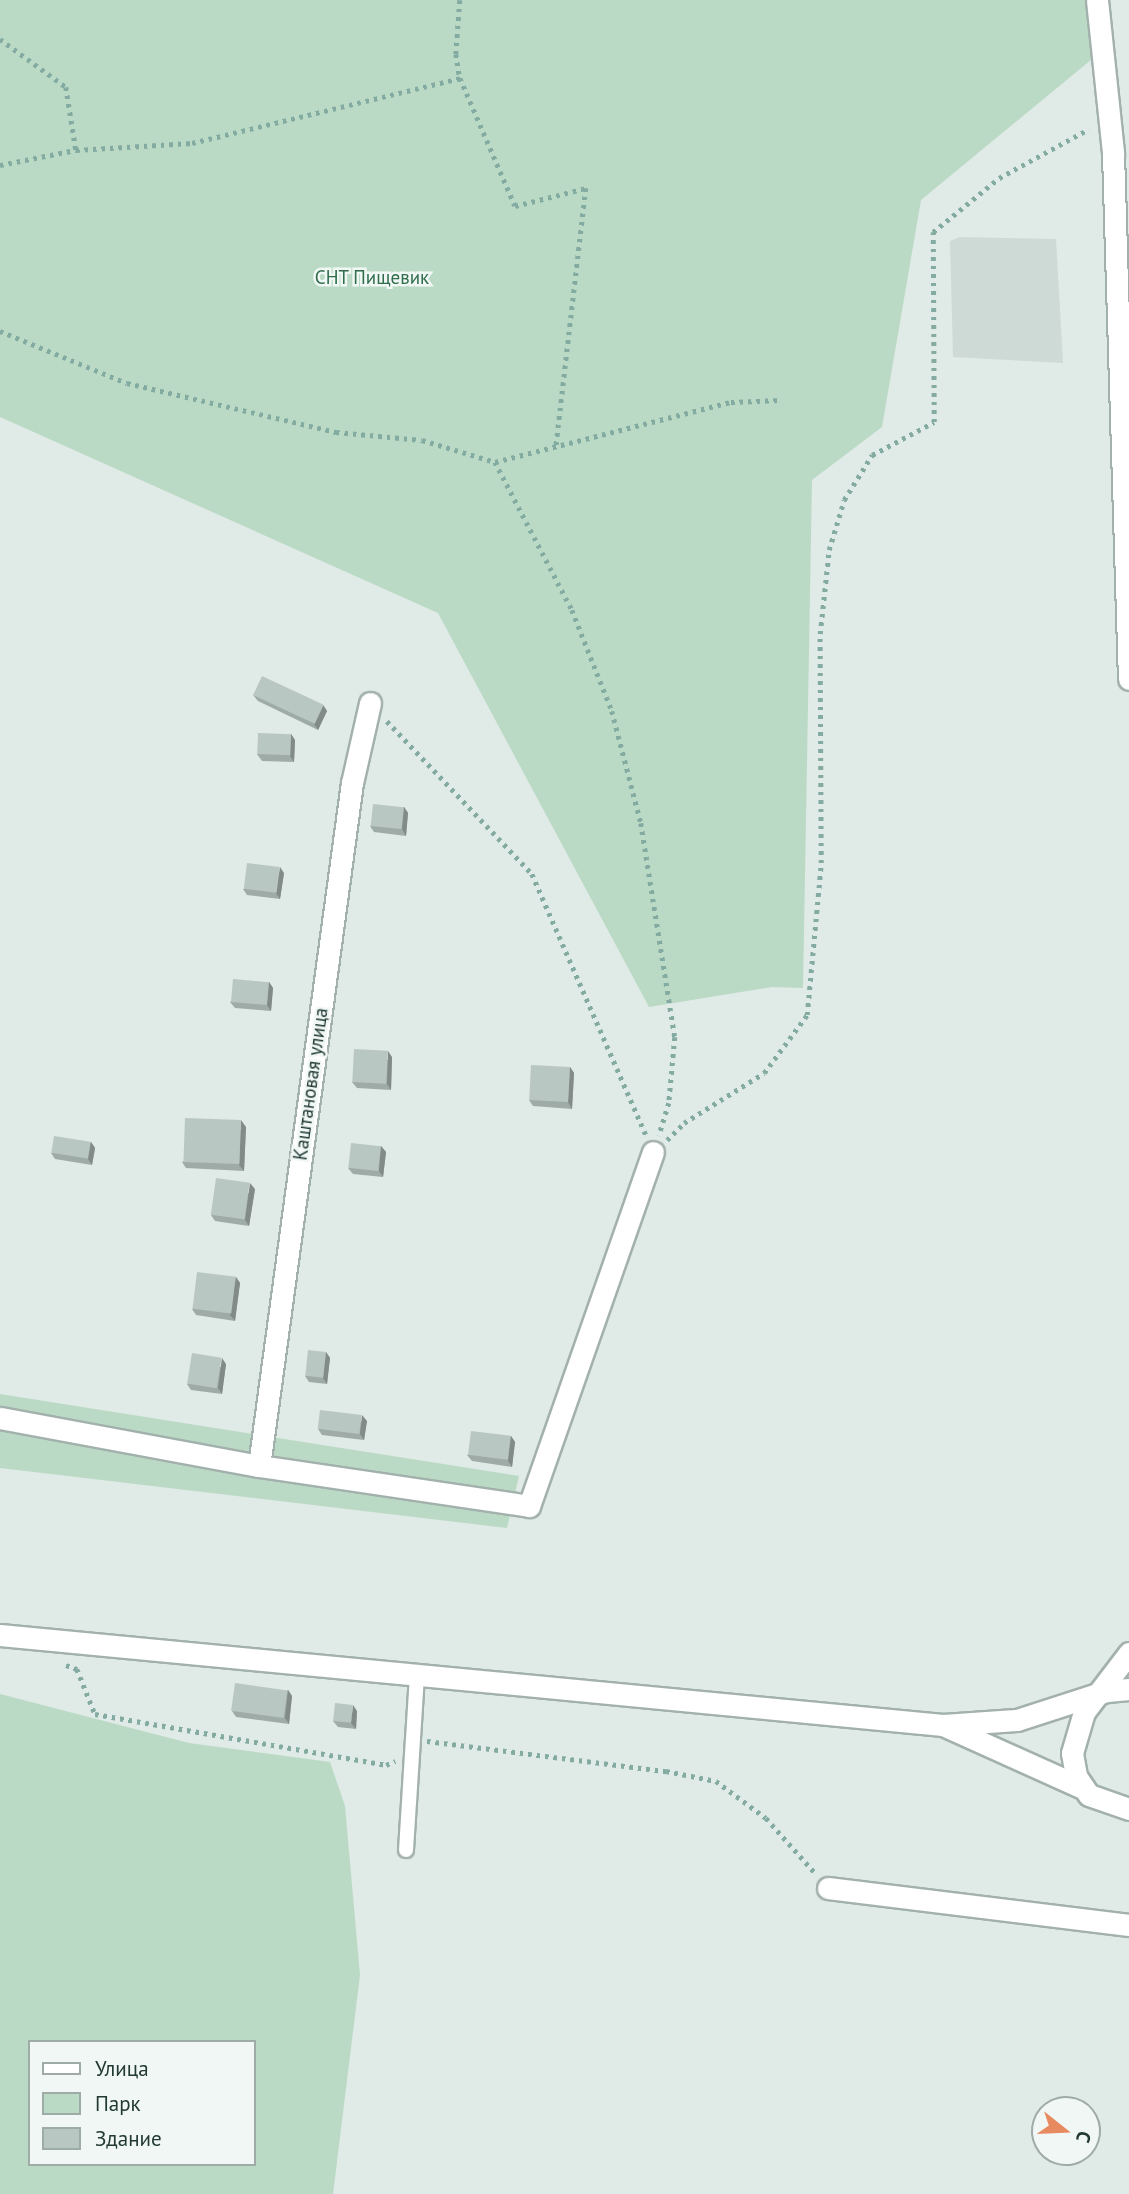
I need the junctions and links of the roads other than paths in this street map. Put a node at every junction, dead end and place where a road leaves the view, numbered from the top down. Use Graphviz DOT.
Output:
graph roads {
  1 [pos="1097,0"];
  2 [pos="1121,151"];
  3 [pos="1124,321"];
  4 [pos="1129,679"];
  5 [pos="370,703"];
  6 [pos="653,1152"];
  7 [pos="0,1418"];
  8 [pos="259,1466"];
  9 [pos="0,1635"];
  10 [pos="1129,1653"];
  11 [pos="416,1673"];
  12 [pos="1129,1689"];
  13 [pos="1092,1699"];
  14 [pos="943,1725"];
  15 [pos="1081,1787"];
  16 [pos="1129,1809"];
  17 [pos="406,1850"];
  18 [pos="828,1888"];
  19 [pos="1129,1924"];
  1 -- 2 [label="street"];
  2 -- 3 [label="street"];
  3 -- 4 [label="street"];
  5 -- 8 [label="street, Каштановая улица"];
  6 -- 8 [label="street"];
  7 -- 8 [label="street"];
  9 -- 11 [label="street"];
  10 -- 13 [label="street"];
  11 -- 14 [label="street"];
  11 -- 17 [label="lane"];
  12 -- 13 [label="street"];
  13 -- 14 [label="street"];
  13 -- 15 [label="street"];
  14 -- 15 [label="street"];
  15 -- 16 [label="street"];
  18 -- 19 [label="street"];
}
